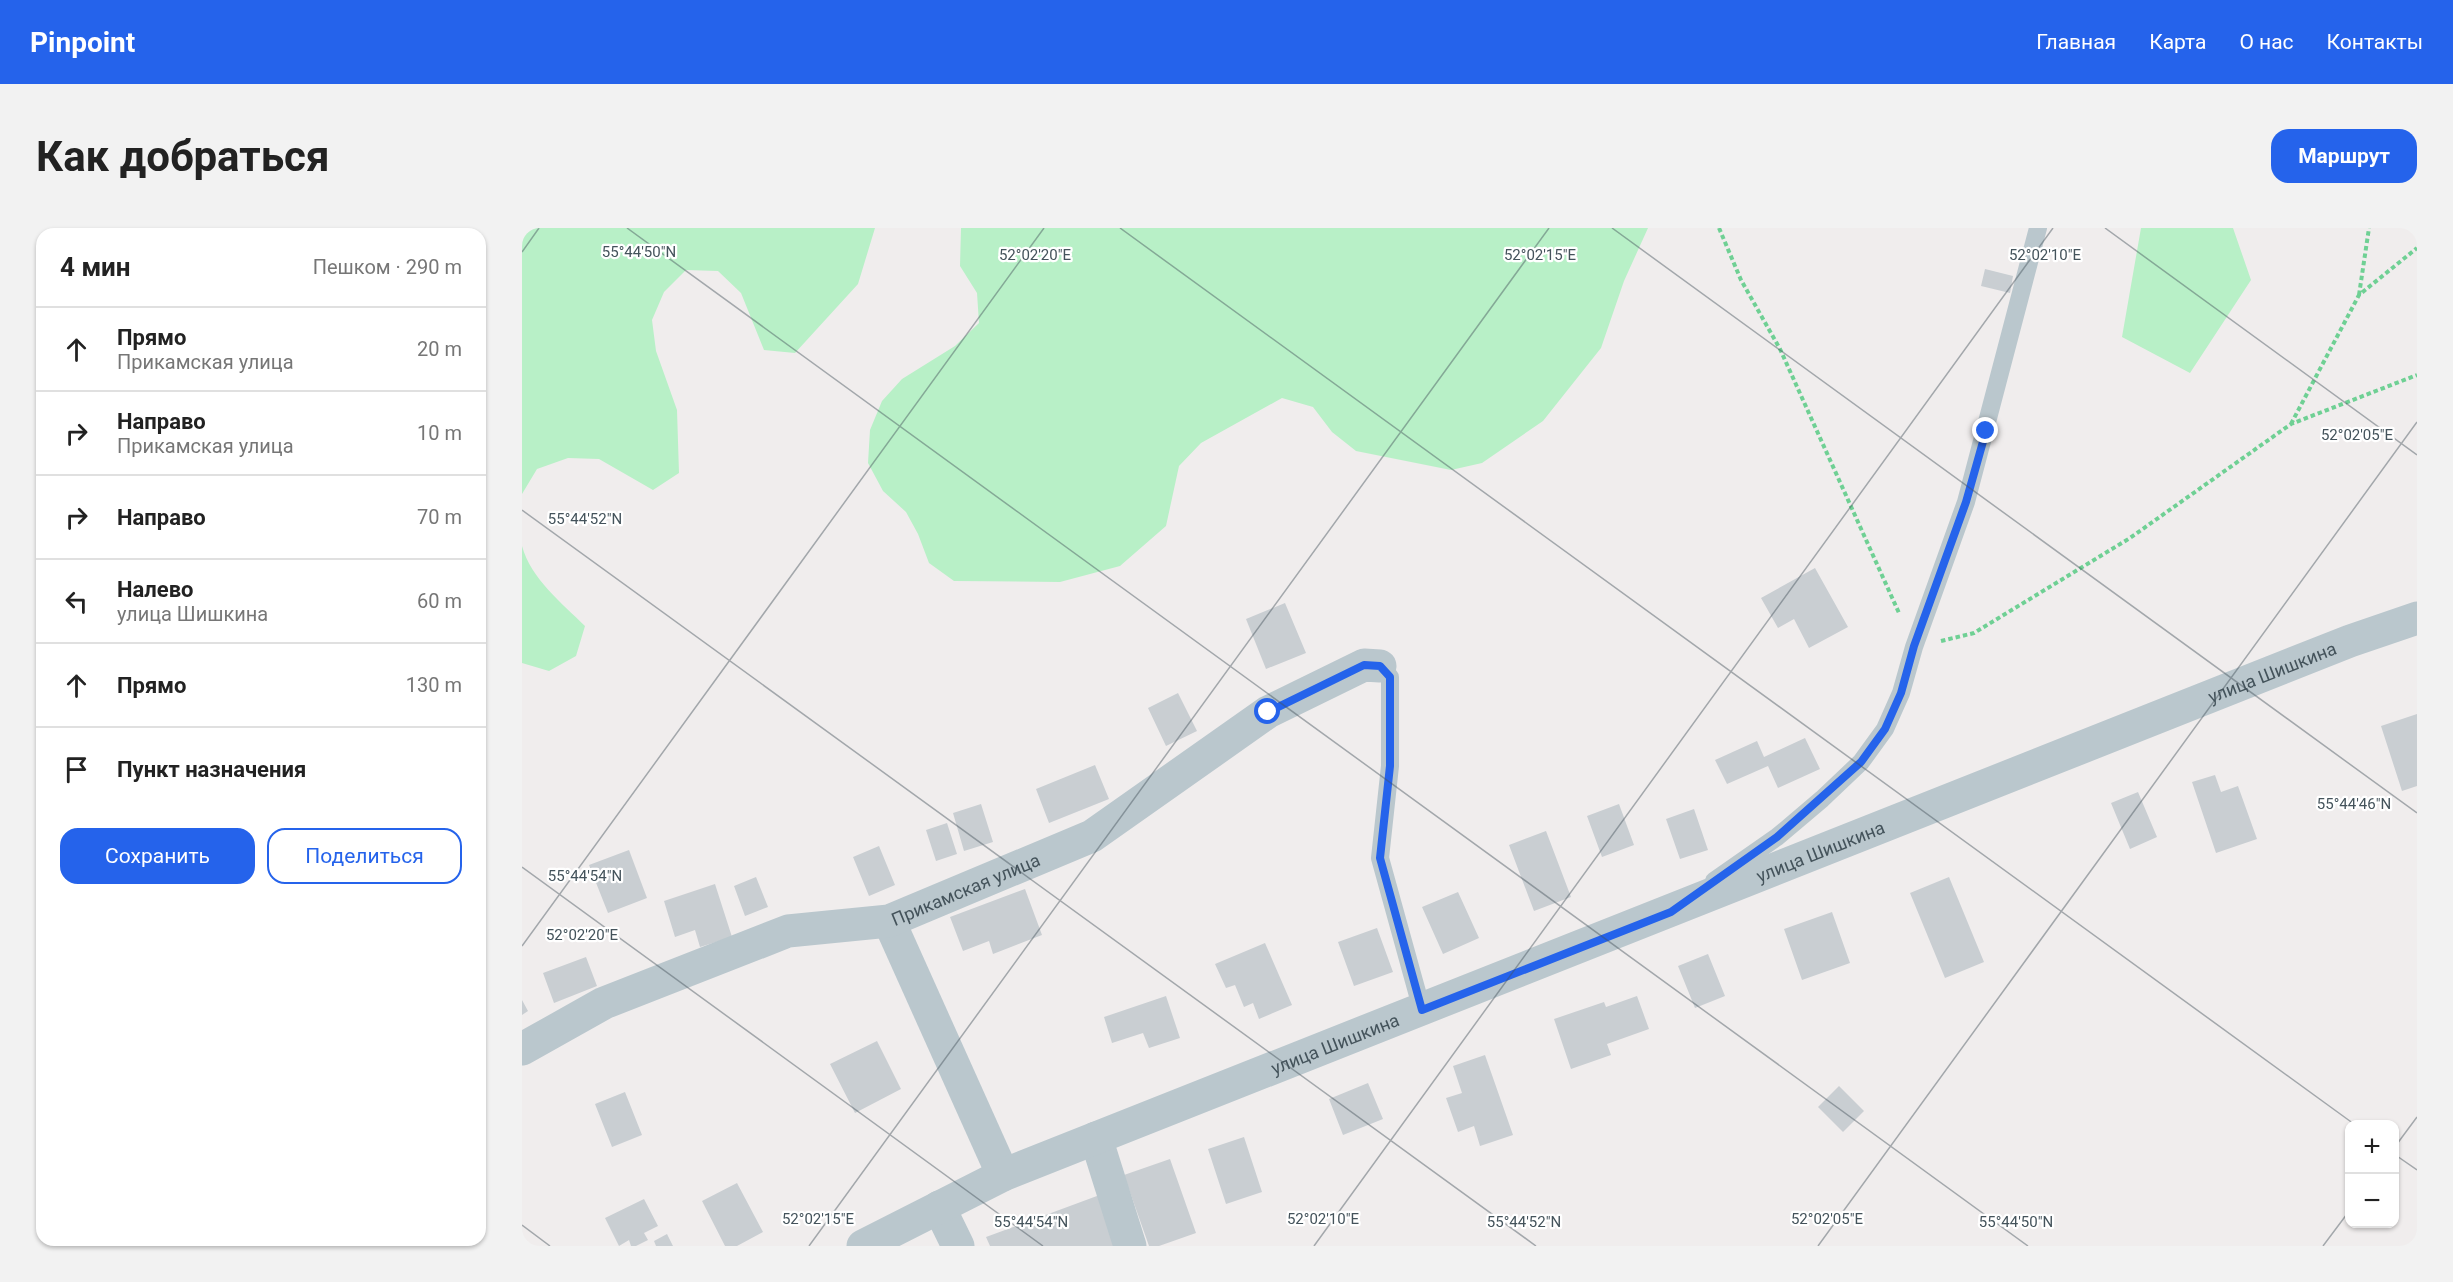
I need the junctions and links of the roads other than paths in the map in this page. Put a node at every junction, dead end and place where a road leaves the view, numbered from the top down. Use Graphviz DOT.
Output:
graph roads {
  1 [pos="2038,228"];
  2 [pos="2417,618"];
  3 [pos="1380,666"];
  4 [pos="1671,912"];
  5 [pos="889,921"];
  6 [pos="1422,1010"];
  7 [pos="522,1050"];
  8 [pos="1096,1138"];
  9 [pos="1003,1175"];
  10 [pos="939,1207"];
  11 [pos="863,1246"];
  12 [pos="958,1246"];
  13 [pos="1130,1246"];
  1 -- 4 [label="lane"];
  2 -- 4 [label="street, улица Шишкина"];
  3 -- 5 [label="street, Прикамская улица"];
  3 -- 6 [label="lane"];
  4 -- 6 [label="street, улица Шишкина"];
  5 -- 7 [label="street, Прикамская улица"];
  5 -- 9 [label="street"];
  6 -- 8 [label="street, улица Шишкина"];
  8 -- 9 [label="street, улица Шишкина"];
  8 -- 13 [label="street"];
  9 -- 10 [label="street, улица Шишкина"];
  10 -- 11 [label="street, улица Шишкина"];
  10 -- 12 [label="street"];
}
